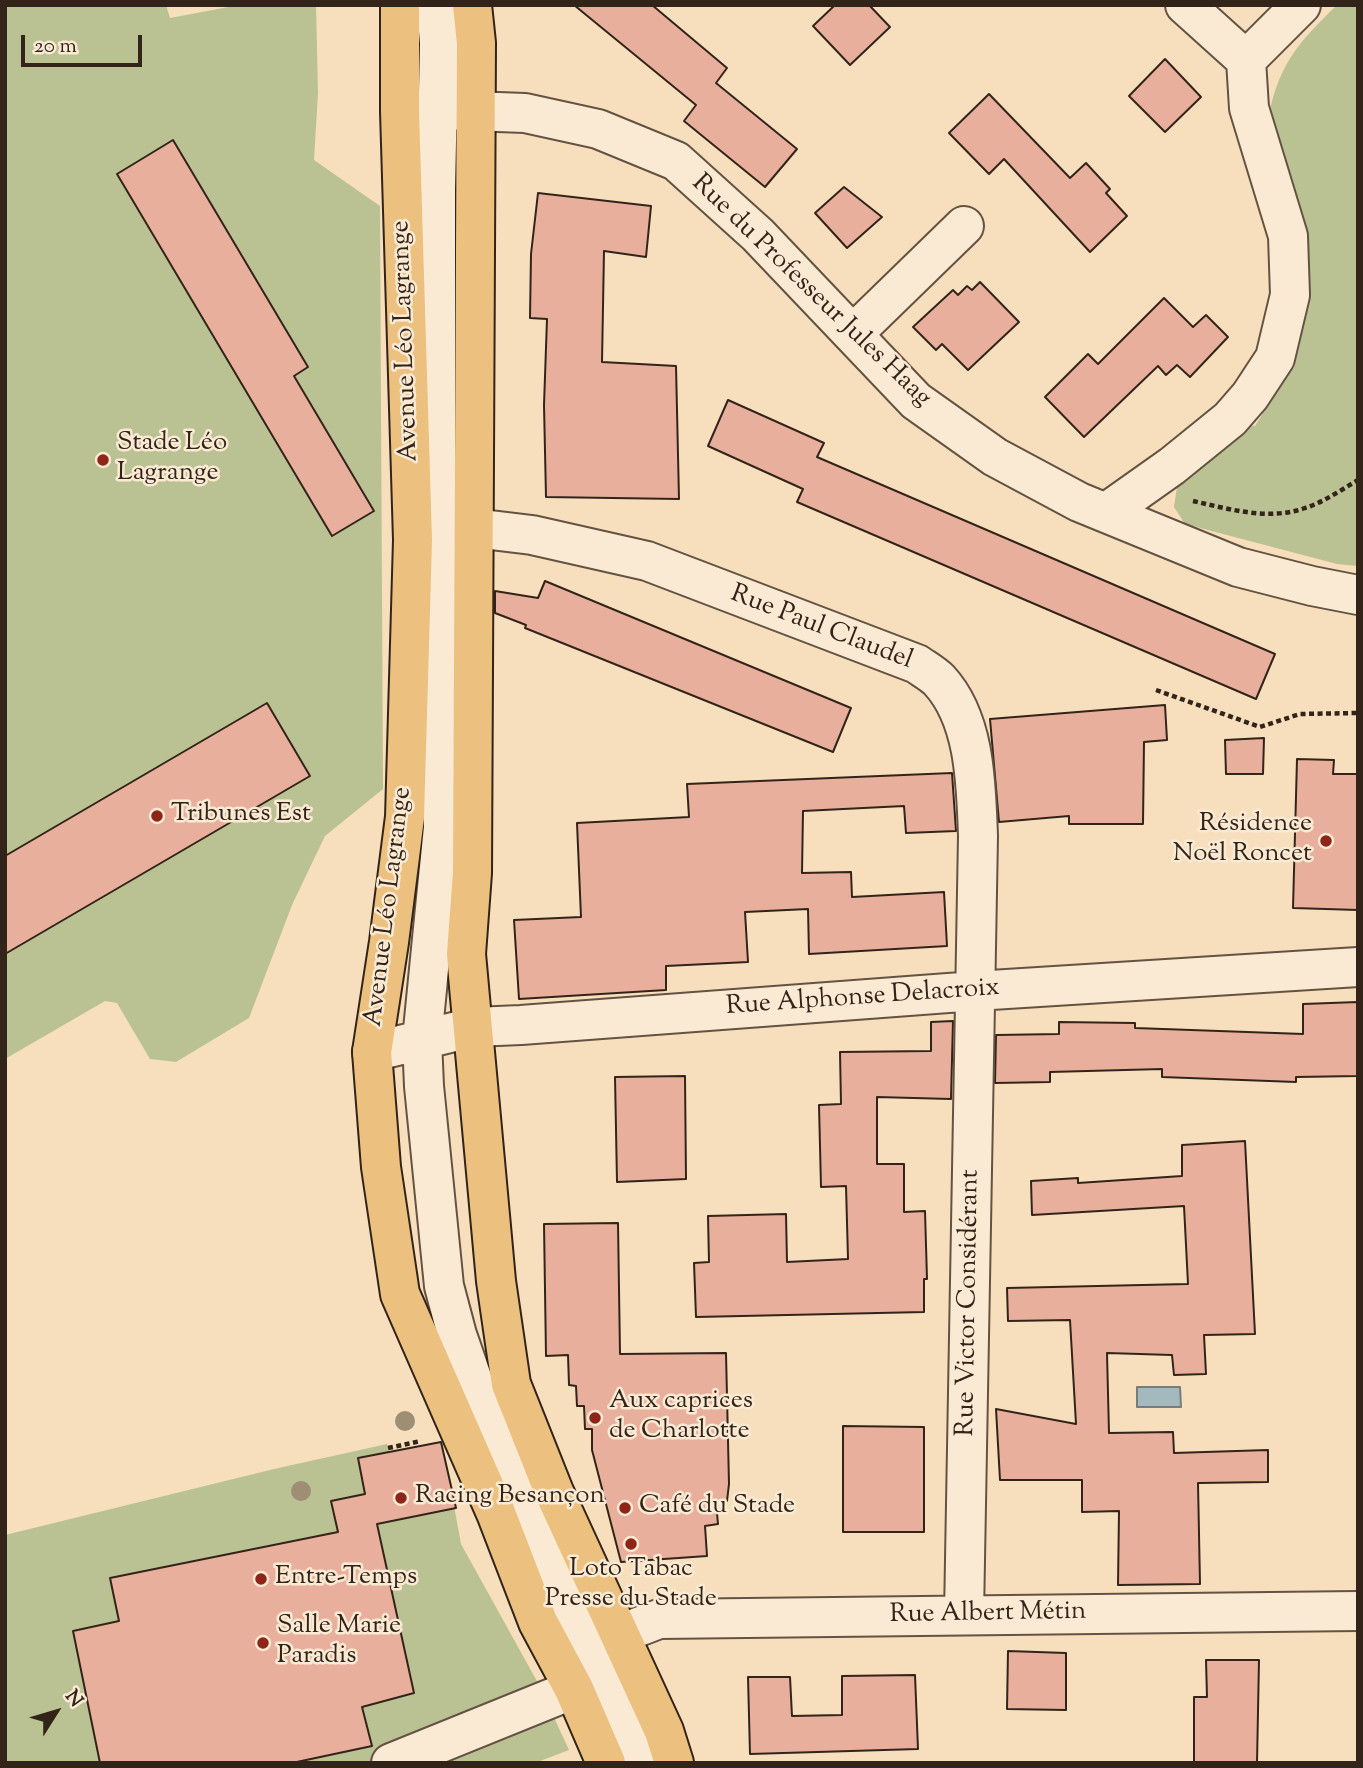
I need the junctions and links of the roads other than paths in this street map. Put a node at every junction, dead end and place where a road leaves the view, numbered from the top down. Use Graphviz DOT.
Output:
graph roads {
  1 [pos="400,5"];
  2 [pos="436,5"];
  3 [pos="472,5"];
  4 [pos="1185,5"];
  5 [pos="1301,5"];
  6 [pos="1246,60"];
  7 [pos="438,110"];
  8 [pos="476,110"];
  9 [pos="400,111"];
  10 [pos="964,226"];
  11 [pos="853,334"];
  12 [pos="1107,513"];
  13 [pos="474,528"];
  14 [pos="1358,595"];
  15 [pos="1358,967"];
  16 [pos="975,991"];
  17 [pos="474,1027"];
  18 [pos="422,1040"];
  19 [pos="372,1052"];
  20 [pos="1358,1611"];
  21 [pos="964,1615"];
  22 [pos="620,1634"];
  23 [pos="573,1689"];
  24 [pos="391,1763"];
  25 [pos="606,1763"];
  26 [pos="639,1763"];
  27 [pos="674,1763"];
  1 -- 9 [label="main road, Avenue Léo Lagrange"];
  2 -- 7 [label="street, Avenue Léo Lagrange"];
  3 -- 8 [label="main road"];
  4 -- 6 [label="street"];
  5 -- 6 [label="street"];
  6 -- 12 [label="street"];
  7 -- 8 [label="street, Rue du Professeur Jules Haag"];
  7 -- 9 [label="street, Rue du Professeur Jules Haag"];
  7 -- 18 [label="street, Avenue Léo Lagrange"];
  8 -- 11 [label="street, Rue du Professeur Jules Haag"];
  8 -- 13 [label="main road"];
  9 -- 19 [label="main road, Avenue Léo Lagrange"];
  10 -- 11 [label="street"];
  11 -- 12 [label="street, Rue du Professeur Jules Haag"];
  12 -- 14 [label="street, Rue du Professeur Jules Haag"];
  13 -- 16 [label="street, Rue Paul Claudel"];
  13 -- 17 [label="main road"];
  15 -- 16 [label="street, Rue Alphonse Delacroix"];
  16 -- 17 [label="street, Rue Alphonse Delacroix"];
  16 -- 21 [label="street, Rue Victor Considérant"];
  17 -- 18 [label="street, Rue Alphonse Delacroix"];
  17 -- 22 [label="main road"];
  18 -- 19 [label="street, Rue Alphonse Delacroix"];
  18 -- 26 [label="street, Avenue Léo Lagrange"];
  19 -- 23 [label="main road, Avenue Léo Lagrange"];
  20 -- 21 [label="street, Rue Albert Métin"];
  21 -- 22 [label="street, Rue Albert Métin"];
  22 -- 27 [label="main road"];
  23 -- 24 [label="street"];
  23 -- 25 [label="main road, Avenue Léo Lagrange"];
}
